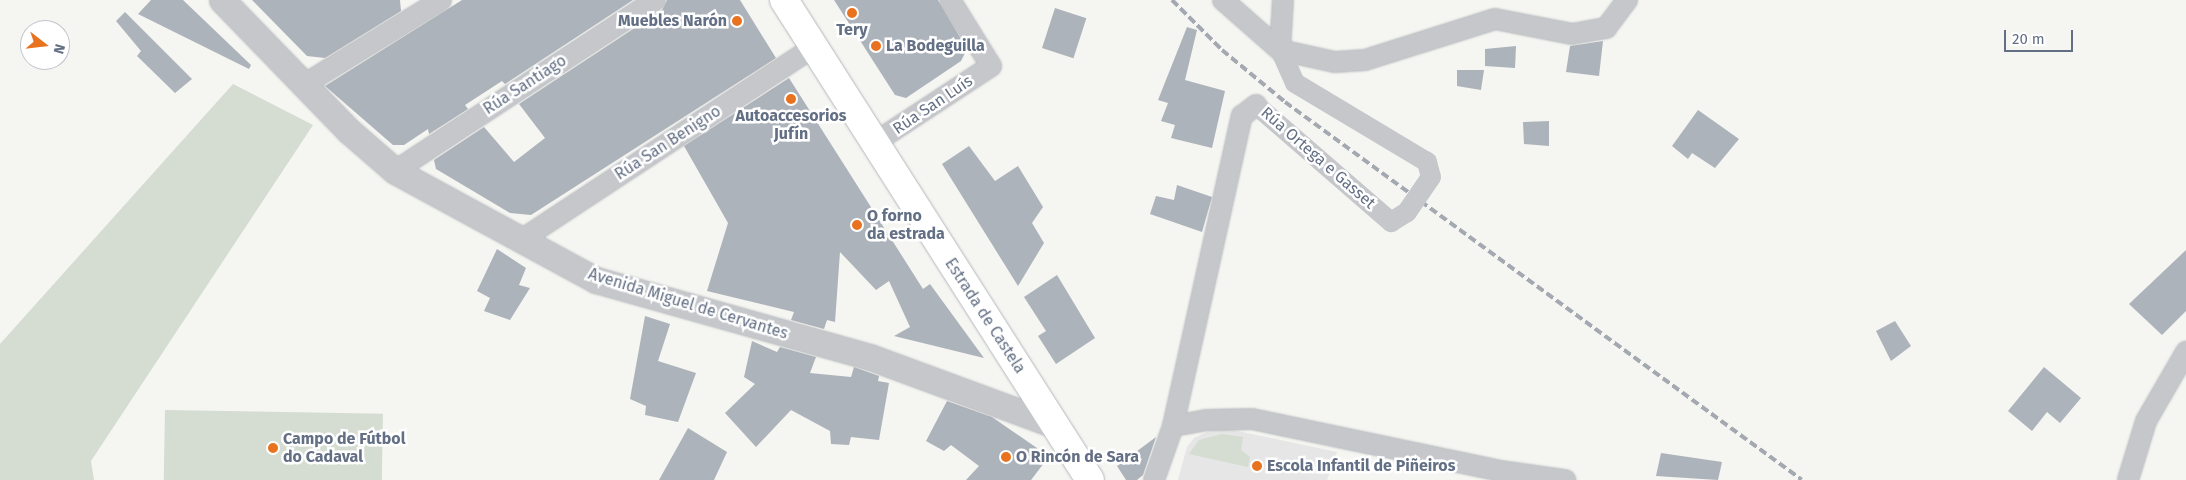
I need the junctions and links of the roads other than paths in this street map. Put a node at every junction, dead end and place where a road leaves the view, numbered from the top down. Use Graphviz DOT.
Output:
graph roads {
  1 [pos="222,0"];
  2 [pos="655,0"];
  3 [pos="784,0"];
  4 [pos="950,0"];
  5 [pos="1222,0"];
  6 [pos="1283,0"];
  7 [pos="1627,0"];
  8 [pos="428,3"];
  9 [pos="814,46"];
  10 [pos="1280,50"];
  11 [pos="305,84"];
  12 [pos="874,143"];
  13 [pos="395,171"];
  14 [pos="521,240"];
  15 [pos="2186,352"];
  16 [pos="1055,425"];
  17 [pos="1173,426"];
  18 [pos="1090,480"];
  19 [pos="1154,480"];
  20 [pos="1565,480"];
  21 [pos="2128,480"];
  1 -- 11 [label="street, Avenida Miguel de Cervantes"];
  2 -- 13 [label="street, Rúa Santiago"];
  3 -- 9 [label="main road, Estrada de Castela"];
  4 -- 12 [label="street, Rúa San Luís"];
  5 -- 10 [label="street"];
  6 -- 10 [label="street, Rúa Ortega e Gasset"];
  7 -- 10 [label="street"];
  8 -- 11 [label="street"];
  9 -- 12 [label="main road, Estrada de Castela"];
  9 -- 14 [label="street, Rúa San Benigno"];
  10 -- 17 [label="street, Rúa Ortega e Gasset, bridge"];
  11 -- 13 [label="street, Avenida Miguel de Cervantes"];
  12 -- 16 [label="main road, Estrada de Castela"];
  13 -- 14 [label="street, Avenida Miguel de Cervantes"];
  14 -- 16 [label="street, Avenida Miguel de Cervantes"];
  15 -- 21 [label="street"];
  16 -- 18 [label="main road, Estrada de Castela"];
  17 -- 19 [label="street, Rúa Ortega e Gasset"];
  17 -- 20 [label="street"];
}
